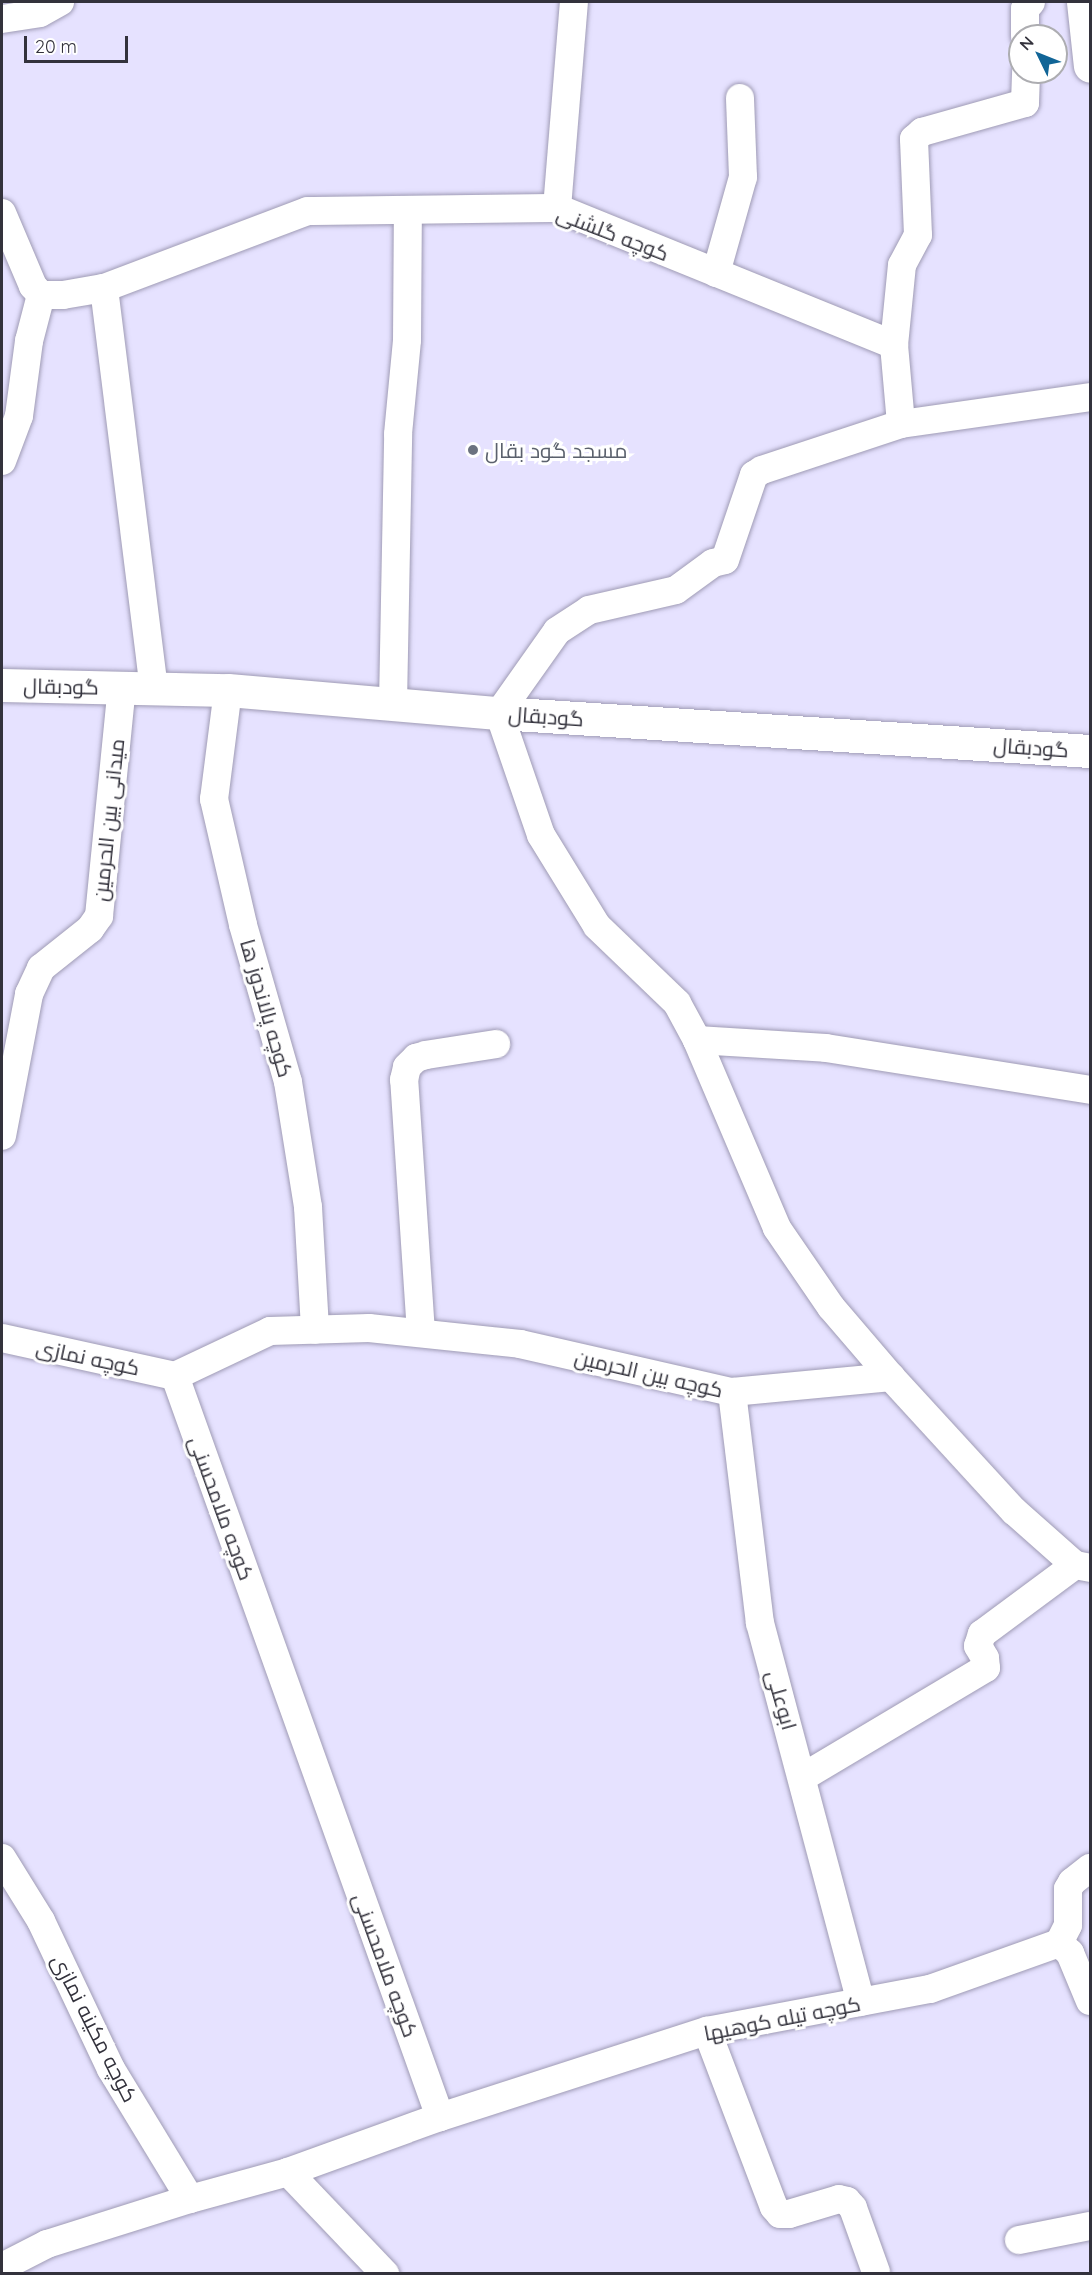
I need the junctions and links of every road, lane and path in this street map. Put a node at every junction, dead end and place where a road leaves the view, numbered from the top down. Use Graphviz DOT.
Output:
graph roads {
  1 [pos="60,2"];
  2 [pos="574,2"];
  3 [pos="1031,2"];
  4 [pos="1083,2"];
  5 [pos="2,19"];
  6 [pos="1025,24"];
  7 [pos="1090,66"];
  8 [pos="1026,84"];
  9 [pos="740,98"];
  10 [pos="557,208"];
  11 [pos="408,211"];
  12 [pos="2,213"];
  13 [pos="716,273"];
  14 [pos="104,288"];
  15 [pos="41,295"];
  16 [pos="894,345"];
  17 [pos="1090,397"];
  18 [pos="901,424"];
  19 [pos="2,461"];
  20 [pos="2,685"];
  21 [pos="122,687"];
  22 [pos="154,688"];
  23 [pos="228,690"];
  24 [pos="393,704"];
  25 [pos="499,713"];
  26 [pos="1090,751"];
  27 [pos="697,1040"];
  28 [pos="496,1044"];
  29 [pos="1090,1090"];
  30 [pos="2,1136"];
  31 [pos="315,1330"];
  32 [pos="421,1333"];
  33 [pos="2,1338"];
  34 [pos="175,1376"];
  35 [pos="891,1377"];
  36 [pos="732,1392"];
  37 [pos="1083,1567"];
  38 [pos="803,1777"];
  39 [pos="2,1858"];
  40 [pos="1090,1868"];
  41 [pos="1059,1942"];
  42 [pos="1090,2001"];
  43 [pos="861,2002"];
  44 [pos="707,2031"];
  45 [pos="441,2116"];
  46 [pos="288,2172"];
  47 [pos="190,2199"];
  48 [pos="1090,2226"];
  49 [pos="1019,2240"];
  50 [pos="2,2267"];
  51 [pos="876,2272"];
  52 [pos="385,2274"];
  1 -- 5 [label="street"];
  2 -- 10 [label="street"];
  3 -- 6 [label="street"];
  4 -- 7 [label="street"];
  8 -- 16 [label="street"];
  9 -- 13 [label="street"];
  10 -- 11 [label="street, کوچه گلشنی"];
  10 -- 13 [label="street, کوچه گلشنی"];
  11 -- 14 [label="street, کوچه گلشنی"];
  11 -- 24 [label="street"];
  12 -- 15 [label="street"];
  13 -- 16 [label="street, کوچه گلشنی"];
  14 -- 15 [label="street, کوچه گلشنی"];
  14 -- 22 [label="street"];
  15 -- 19 [label="street"];
  16 -- 18 [label="street"];
  17 -- 18 [label="street"];
  18 -- 25 [label="street"];
  20 -- 21 [label="street, گودبقال"];
  21 -- 22 [label="street, گودبقال"];
  21 -- 30 [label="street, میدانی بین الحرمین"];
  22 -- 23 [label="street, گودبقال"];
  23 -- 24 [label="street, گودبقال"];
  23 -- 31 [label="street, کوچه پالاندوز ها"];
  24 -- 25 [label="street, گودبقال"];
  25 -- 26 [label="street, گودبقال"];
  25 -- 27 [label="street"];
  27 -- 29 [label="street"];
  27 -- 35 [label="street"];
  28 -- 32 [label="street"];
  31 -- 32 [label="street, کوچه بین الحرمین"];
  31 -- 34 [label="street, کوچه بین الحرمین"];
  32 -- 36 [label="street, کوچه بین الحرمین"];
  33 -- 34 [label="street, کوچه نمازی"];
  34 -- 45 [label="street, کوچه ملامحسنی"];
  35 -- 36 [label="street, کوچه بین الحرمین"];
  35 -- 37 [label="street"];
  36 -- 38 [label="street, ابوعلی"];
  37 -- 38 [label="street"];
  38 -- 43 [label="street, ابوعلی"];
  39 -- 47 [label="street, کوچه مکینه نمازی"];
  40 -- 41 [label="street"];
  41 -- 42 [label="street"];
  41 -- 43 [label="street, کوچه تیله کوهیها"];
  43 -- 44 [label="street, کوچه تیله کوهیها"];
  44 -- 45 [label="street, کوچه تیله کوهیها"];
  44 -- 51 [label="street"];
  45 -- 46 [label="street"];
  46 -- 47 [label="street"];
  46 -- 52 [label="street"];
  47 -- 50 [label="street"];
  48 -- 49 [label="street"];
}
